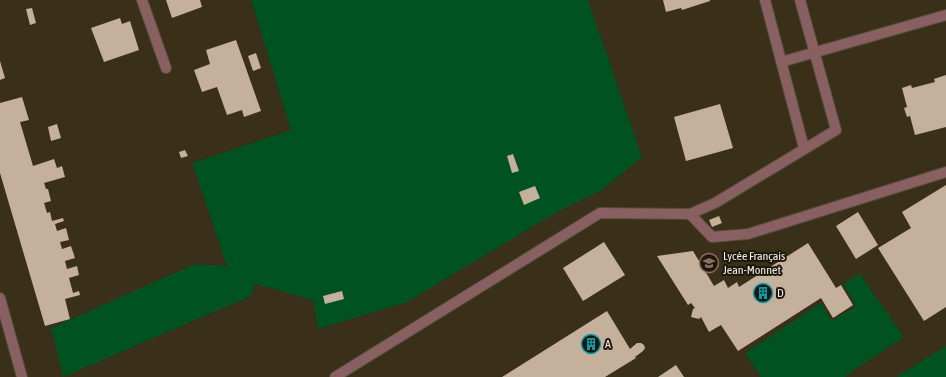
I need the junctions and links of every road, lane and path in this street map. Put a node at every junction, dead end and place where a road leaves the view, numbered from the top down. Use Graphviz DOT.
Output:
graph roads {
  1 [pos="142,0"];
  2 [pos="765,0"];
  3 [pos="800,0"];
  4 [pos="946,15"];
  5 [pos="814,52"];
  6 [pos="781,62"];
  7 [pos="166,68"];
  8 [pos="804,148"];
  9 [pos="946,172"];
  10 [pos="690,214"];
  11 [pos="0,298"];
  12 [pos="22,377"];
  13 [pos="335,377"];
  1 -- 7 [label="street"];
  2 -- 6 [label="street"];
  3 -- 5 [label="street"];
  4 -- 5 [label="street"];
  5 -- 6 [label="street"];
  5 -- 8 [label="street"];
  6 -- 8 [label="street"];
  8 -- 10 [label="street"];
  9 -- 10 [label="street"];
  10 -- 13 [label="street"];
  11 -- 12 [label="street"];
}
